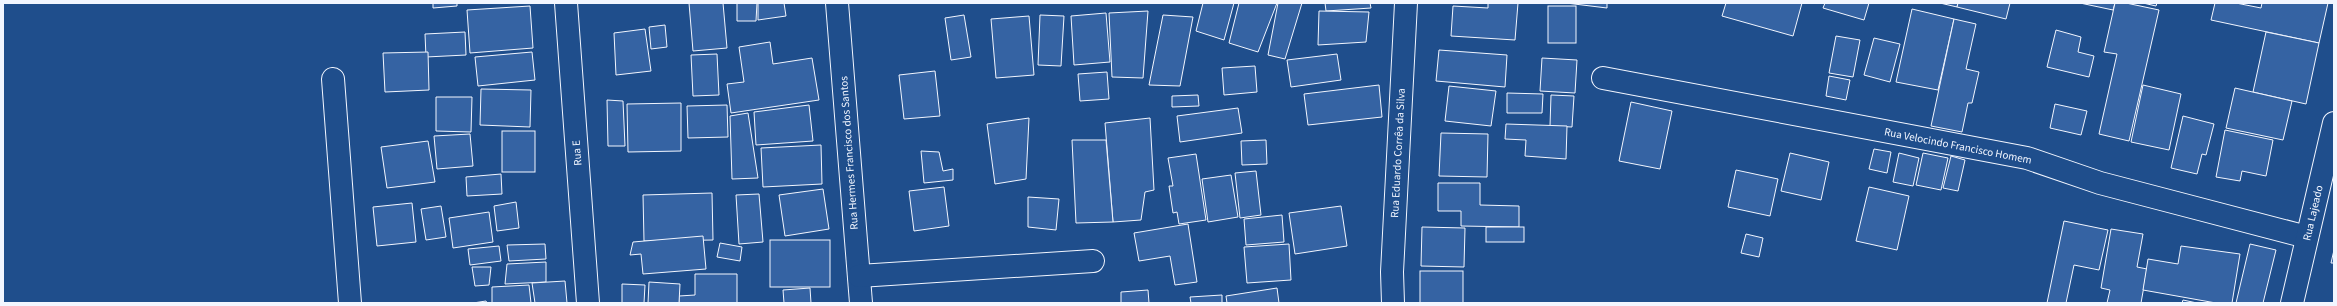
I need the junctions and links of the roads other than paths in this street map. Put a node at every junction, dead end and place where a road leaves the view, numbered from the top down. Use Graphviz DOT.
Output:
graph roads {
  1 [pos="566,3"];
  2 [pos="837,3"];
  3 [pos="1406,3"];
  4 [pos="1602,78"];
  5 [pos="333,79"];
  6 [pos="2334,122"];
  7 [pos="2307,237"];
  8 [pos="1093,261"];
  9 [pos="859,276"];
  10 [pos="350,303"];
  11 [pos="588,303"];
  12 [pos="861,303"];
  13 [pos="1393,303"];
  14 [pos="2292,303"];
  1 -- 11 [label="street, Rua E"];
  2 -- 9 [label="street, Rua Hermes Francisco dos Santos"];
  3 -- 13 [label="street, Rua Eduardo Corrêa da Silva"];
  4 -- 7 [label="street, Rua Velocindo Francisco Homem"];
  5 -- 10 [label="street"];
  6 -- 7 [label="street, Rua Lajeado"];
  7 -- 14 [label="street, Rua Lajeado"];
  8 -- 9 [label="street"];
  9 -- 12 [label="street, Rua Hermes Francisco dos Santos"];
}
